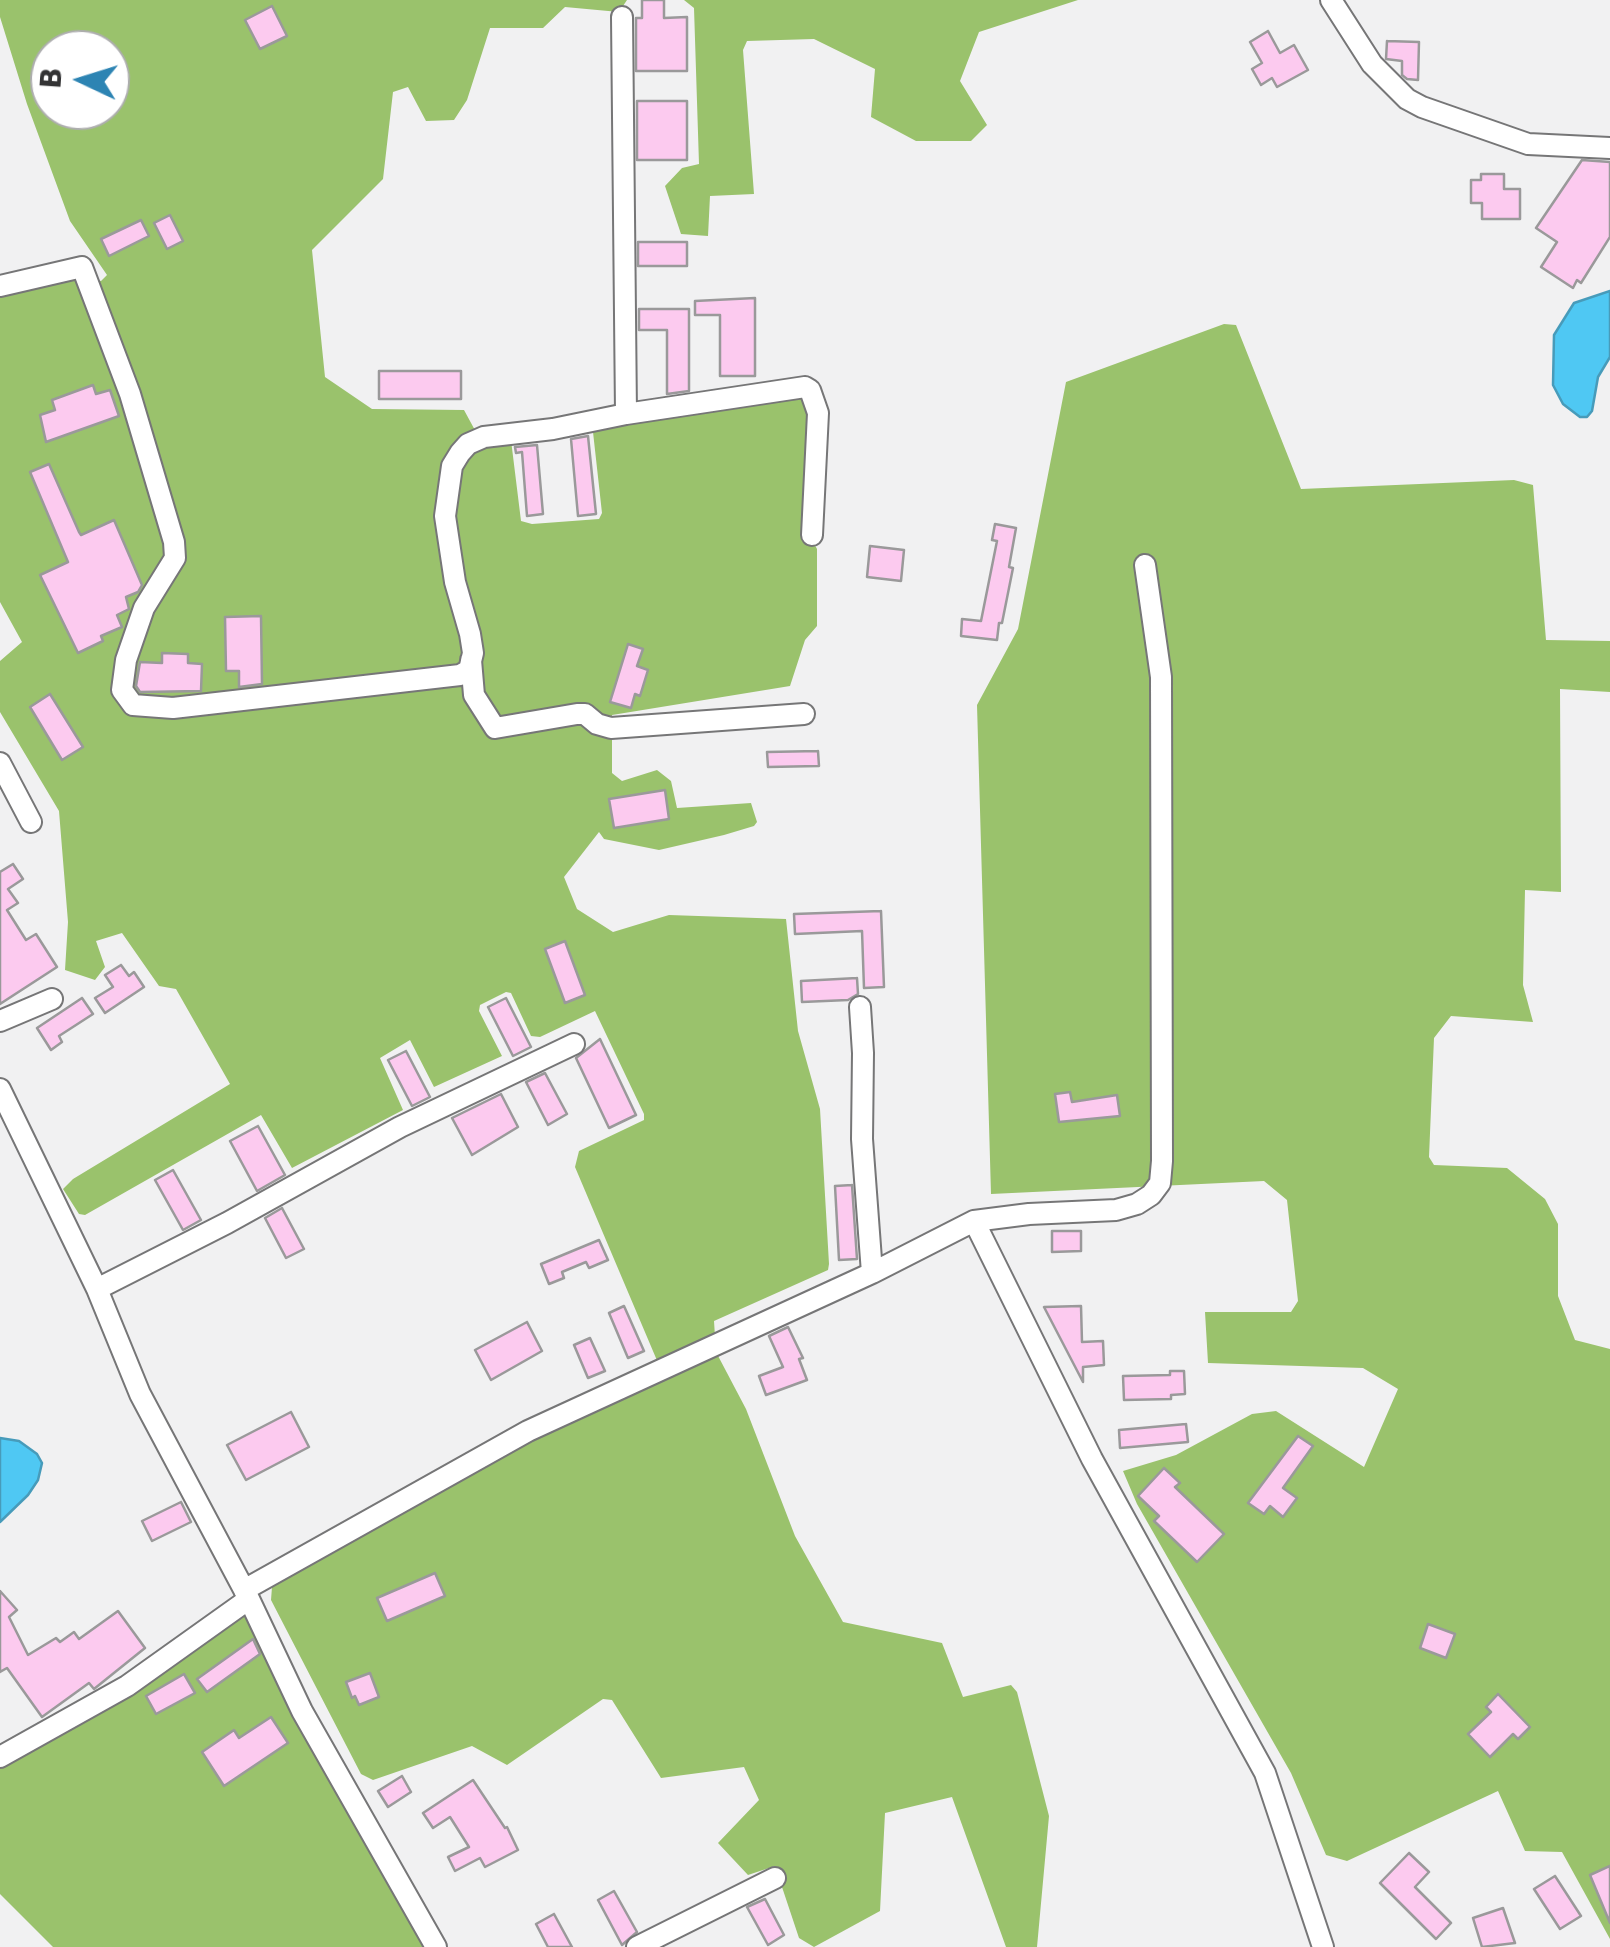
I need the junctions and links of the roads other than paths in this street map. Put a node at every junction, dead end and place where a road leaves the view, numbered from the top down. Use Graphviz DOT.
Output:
graph roads {
  1 [pos="1331,0"];
  2 [pos="622,17"];
  3 [pos="1610,148"];
  4 [pos="0,286"];
  5 [pos="626,414"];
  6 [pos="812,535"];
  7 [pos="1145,566"];
  8 [pos="471,660"];
  9 [pos="804,714"];
  10 [pos="0,764"];
  11 [pos="31,822"];
  12 [pos="52,999"];
  13 [pos="860,1007"];
  14 [pos="0,1021"];
  15 [pos="574,1044"];
  16 [pos="0,1089"];
  17 [pos="974,1222"];
  18 [pos="872,1273"];
  19 [pos="96,1289"];
  20 [pos="246,1594"];
  21 [pos="0,1757"];
  22 [pos="776,1878"];
  23 [pos="436,1947"];
  24 [pos="637,1947"];
  25 [pos="1323,1947"];
  1 -- 3 [label="street"];
  2 -- 5 [label="street"];
  4 -- 8 [label="street"];
  5 -- 6 [label="street"];
  5 -- 8 [label="street"];
  7 -- 17 [label="street"];
  8 -- 9 [label="street"];
  10 -- 11 [label="street"];
  12 -- 14 [label="street"];
  13 -- 18 [label="street"];
  15 -- 19 [label="street"];
  16 -- 19 [label="street"];
  17 -- 18 [label="street"];
  17 -- 25 [label="street"];
  18 -- 20 [label="street"];
  19 -- 20 [label="street"];
  20 -- 21 [label="street"];
  20 -- 23 [label="street"];
  22 -- 24 [label="street"];
}
